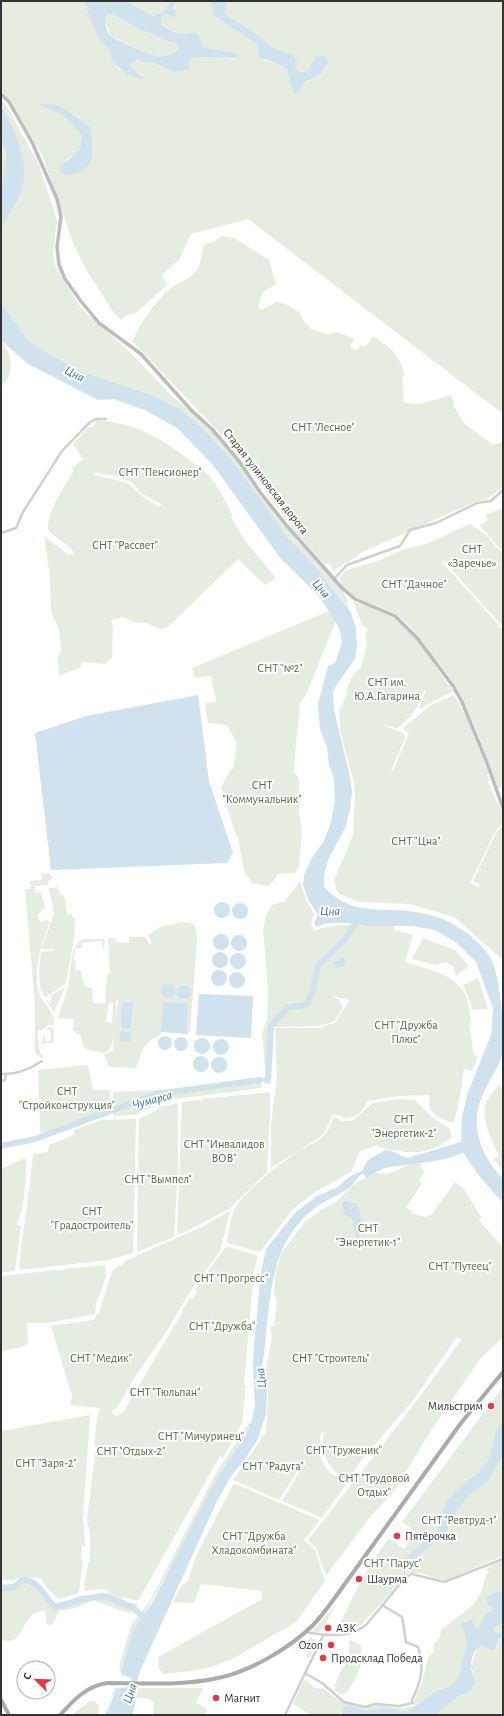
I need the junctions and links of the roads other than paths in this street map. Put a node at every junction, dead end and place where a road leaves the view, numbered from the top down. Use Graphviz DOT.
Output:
graph roads {
  1 [pos="1,94"];
  2 [pos="106,419"];
  3 [pos="503,490"];
  4 [pos="1,533"];
  5 [pos="334,578"];
  6 [pos="503,808"];
  7 [pos="42,1061"];
  8 [pos="1,1074"];
  9 [pos="6,1075"];
  10 [pos="1,1081"];
  11 [pos="503,1372"];
  12 [pos="503,1559"];
  13 [pos="382,1605"];
  14 [pos="306,1632"];
  15 [pos="323,1636"];
  16 [pos="305,1673"];
  17 [pos="1,1700"];
  18 [pos="9,1715"];
  19 [pos="60,1715"];
  20 [pos="285,1715"];
  1 -- 5 [label="street, Старая тулиновская дорога"];
  2 -- 4 [label="street"];
  3 -- 5 [label="street"];
  5 -- 6 [label="street, Старая тулиновская дорога"];
  7 -- 9 [label="street"];
  8 -- 9 [label="street"];
  9 -- 10 [label="street"];
  11 -- 14 [label="main road"];
  12 -- 13 [label="street"];
  13 -- 15 [label="street"];
  13 -- 16 [label="street"];
  14 -- 15 [label="street"];
  14 -- 19 [label="main road"];
  15 -- 16 [label="street"];
  16 -- 20 [label="street"];
  17 -- 18 [label="main road"];
}
